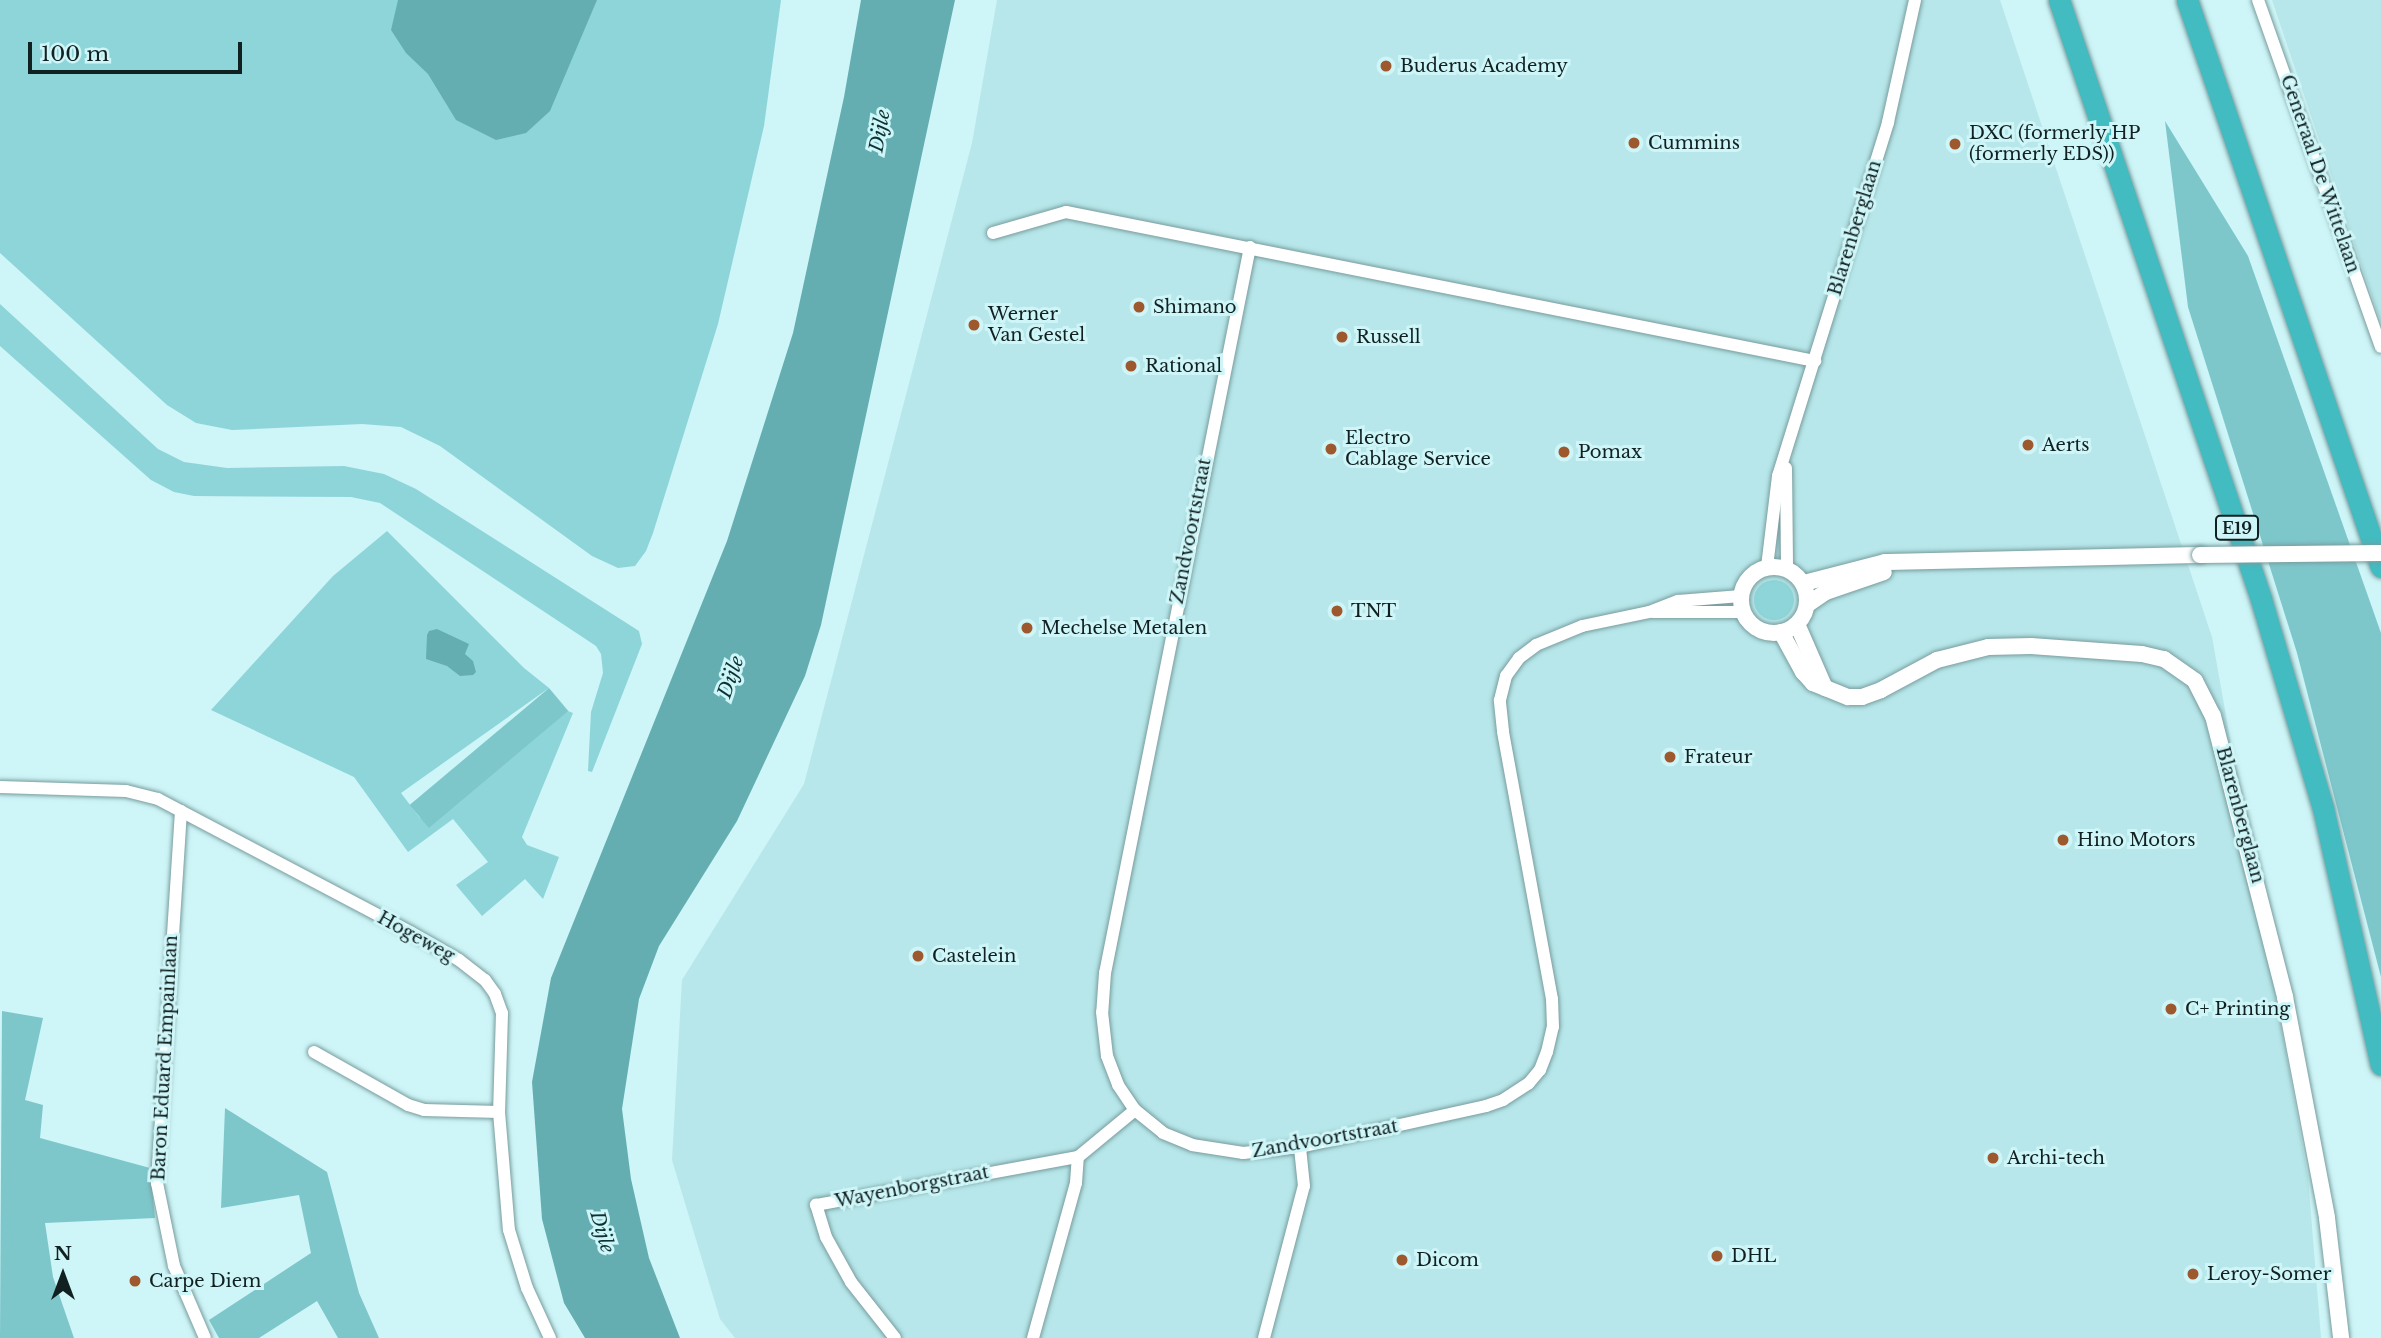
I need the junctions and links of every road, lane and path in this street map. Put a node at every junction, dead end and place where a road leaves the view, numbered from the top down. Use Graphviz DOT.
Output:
graph roads {
  1 [pos="1915,0"];
  2 [pos="2059,0"];
  3 [pos="2187,0"];
  4 [pos="2258,0"];
  5 [pos="993,233"];
  6 [pos="1251,247"];
  7 [pos="2381,347"];
  8 [pos="1815,360"];
  9 [pos="1787,453"];
  10 [pos="2381,552"];
  11 [pos="1917,562"];
  12 [pos="1767,567"];
  13 [pos="2381,567"];
  14 [pos="1787,568"];
  15 [pos="1804,583"];
  16 [pos="1742,604"];
  17 [pos="1808,604"];
  18 [pos="1797,624"];
  19 [pos="1781,632"];
  20 [pos="1825,688"];
  21 [pos="0,786"];
  22 [pos="181,811"];
  23 [pos="314,1052"];
  24 [pos="2381,1065"];
  25 [pos="1135,1110"];
  26 [pos="499,1112"];
  27 [pos="1300,1147"];
  28 [pos="1078,1157"];
  29 [pos="205,1338"];
  30 [pos="550,1338"];
  31 [pos="895,1338"];
  32 [pos="1034,1338"];
  33 [pos="1264,1338"];
  34 [pos="2341,1338"];
  1 -- 8 [label="street, Blarenberglaan"];
  2 -- 24 [label="highway, E19"];
  3 -- 13 [label="highway"];
  4 -- 7 [label="street, Generaal De Wittelaan"];
  5 -- 6 [label="street"];
  6 -- 8 [label="street"];
  6 -- 25 [label="street, Zandvoortstraat"];
  8 -- 9 [label="street, Blarenberglaan"];
  9 -- 12 [label="street, Blarenberglaan"];
  9 -- 14 [label="street, Blarenberglaan"];
  10 -- 11 [label="street, bridge"];
  11 -- 15 [label="street"];
  11 -- 17 [label="street"];
  12 -- 14 [label="street"];
  12 -- 16 [label="street"];
  14 -- 15 [label="street"];
  15 -- 17 [label="street"];
  16 -- 19 [label="street"];
  16 -- 27 [label="street, Zandvoortstraat"];
  17 -- 18 [label="street"];
  18 -- 19 [label="street"];
  18 -- 20 [label="street"];
  19 -- 20 [label="street, Blarenberglaan"];
  20 -- 34 [label="street, Blarenberglaan"];
  21 -- 22 [label="street, Hogeweg"];
  22 -- 26 [label="street, Hogeweg"];
  22 -- 29 [label="street, Baron Eduard Empainlaan"];
  23 -- 26 [label="street"];
  25 -- 27 [label="street, Zandvoortstraat"];
  25 -- 28 [label="street, Wayenborgstraat"];
  26 -- 30 [label="street, Hogeweg"];
  27 -- 33 [label="street"];
  28 -- 31 [label="street, Wayenborgstraat"];
  28 -- 32 [label="street"];
}
